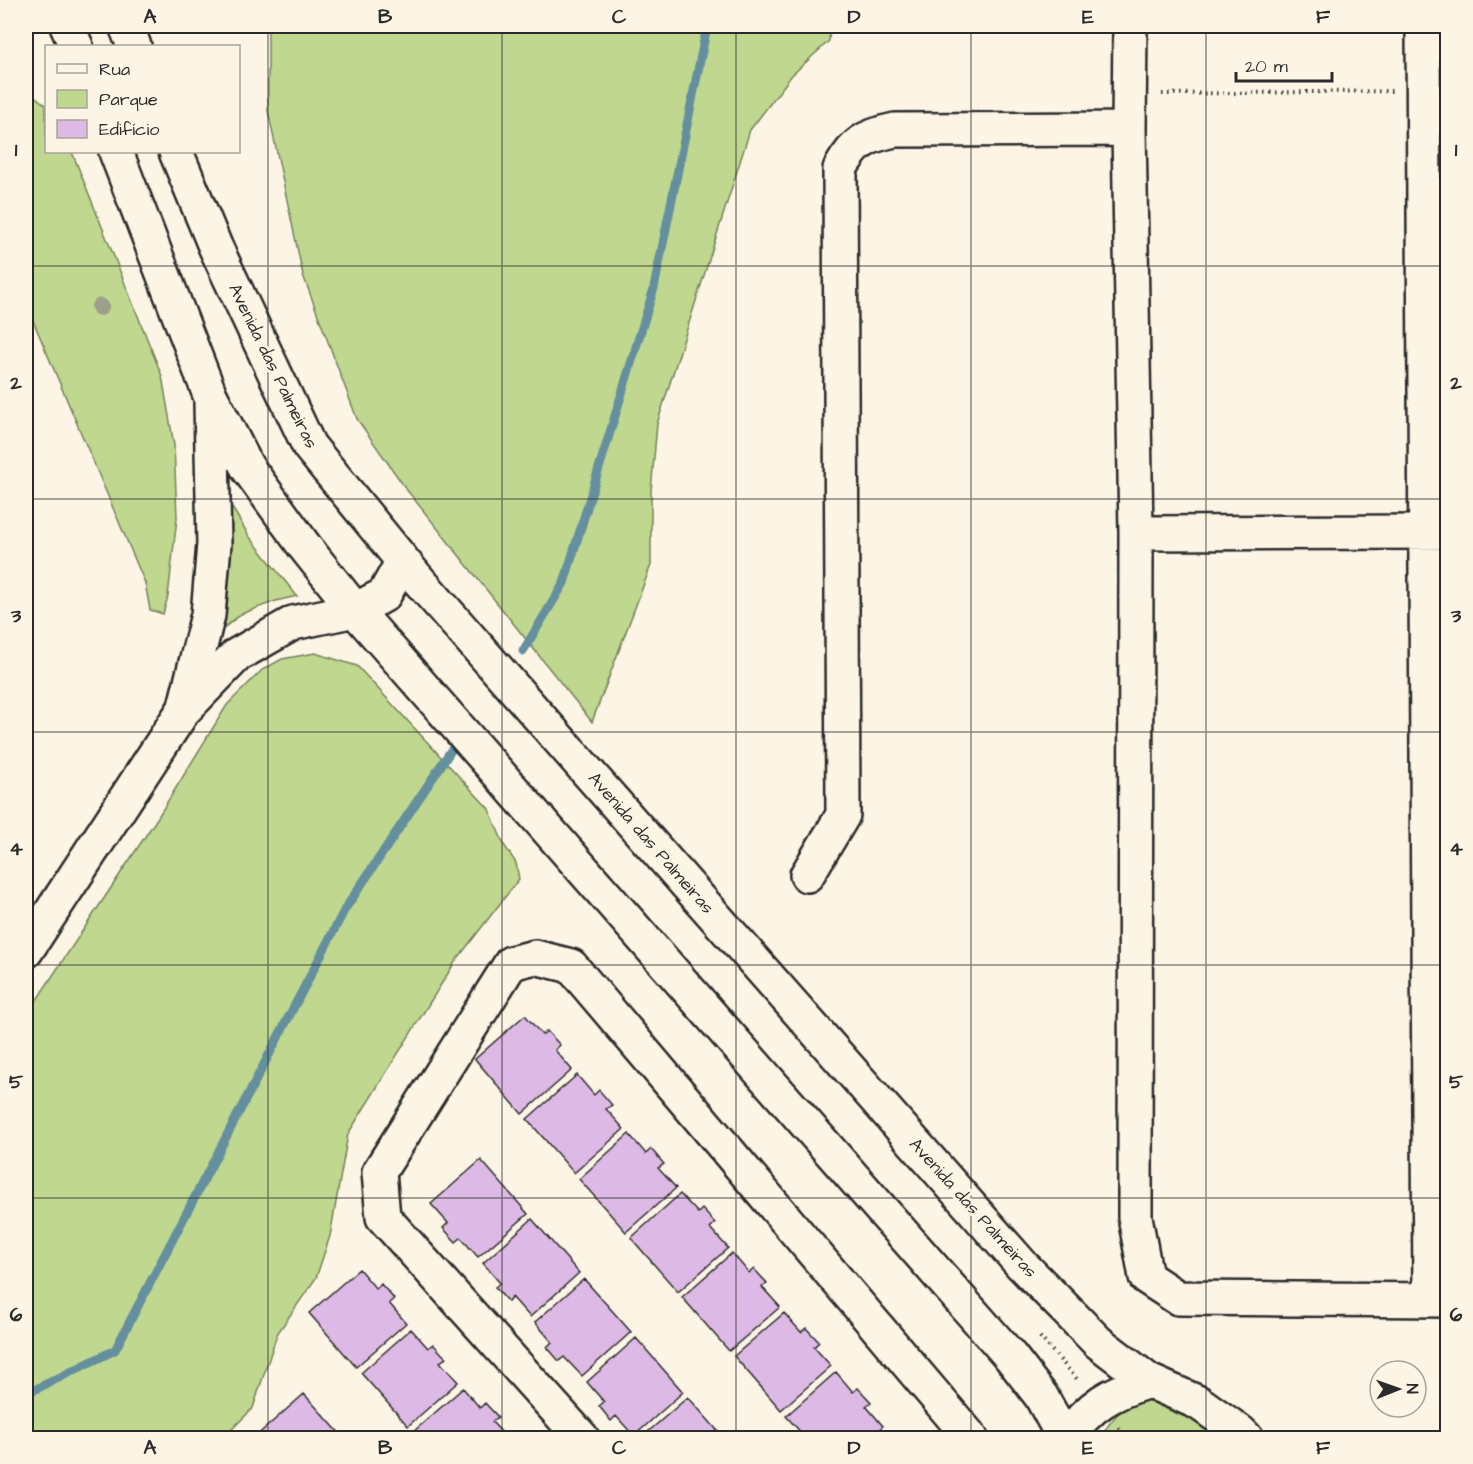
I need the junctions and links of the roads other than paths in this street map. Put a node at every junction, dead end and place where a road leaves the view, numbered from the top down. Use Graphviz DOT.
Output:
graph roads {
  1 [pos="67,26"];
  2 [pos="126,26"];
  3 [pos="1130,26"];
  4 [pos="1423,26"];
  5 [pos="76,45"];
  6 [pos="134,45"];
  7 [pos="1129,129"];
  8 [pos="116,153"];
  9 [pos="176,153"];
  10 [pos="210,395"];
  11 [pos="1436,532"];
  12 [pos="1136,533"];
  13 [pos="403,561"];
  14 [pos="355,610"];
  15 [pos="183,711"];
  16 [pos="807,875"];
  17 [pos="26,951"];
  18 [pos="1439,1300"];
  19 [pos="1149,1381"];
  20 [pos="582,1438"];
  21 [pos="971,1438"];
  22 [pos="1065,1438"];
  23 [pos="1246,1438"];
  1 -- 5 [label="street"];
  2 -- 6 [label="street"];
  3 -- 7 [label="street"];
  4 -- 11 [label="street"];
  7 -- 12 [label="street"];
  7 -- 16 [label="street"];
  8 -- 10 [label="street"];
  9 -- 13 [label="street, Avenida das Palmeiras"];
  10 -- 14 [label="street"];
  10 -- 15 [label="street"];
  11 -- 12 [label="street"];
  11 -- 18 [label="street"];
  12 -- 18 [label="street"];
  13 -- 14 [label="street"];
  13 -- 19 [label="street, Avenida das Palmeiras"];
  14 -- 15 [label="street"];
  14 -- 22 [label="street"];
  15 -- 17 [label="street"];
  19 -- 22 [label="street"];
  19 -- 23 [label="street, Avenida das Palmeiras"];
  20 -- 21 [label="street"];
}
